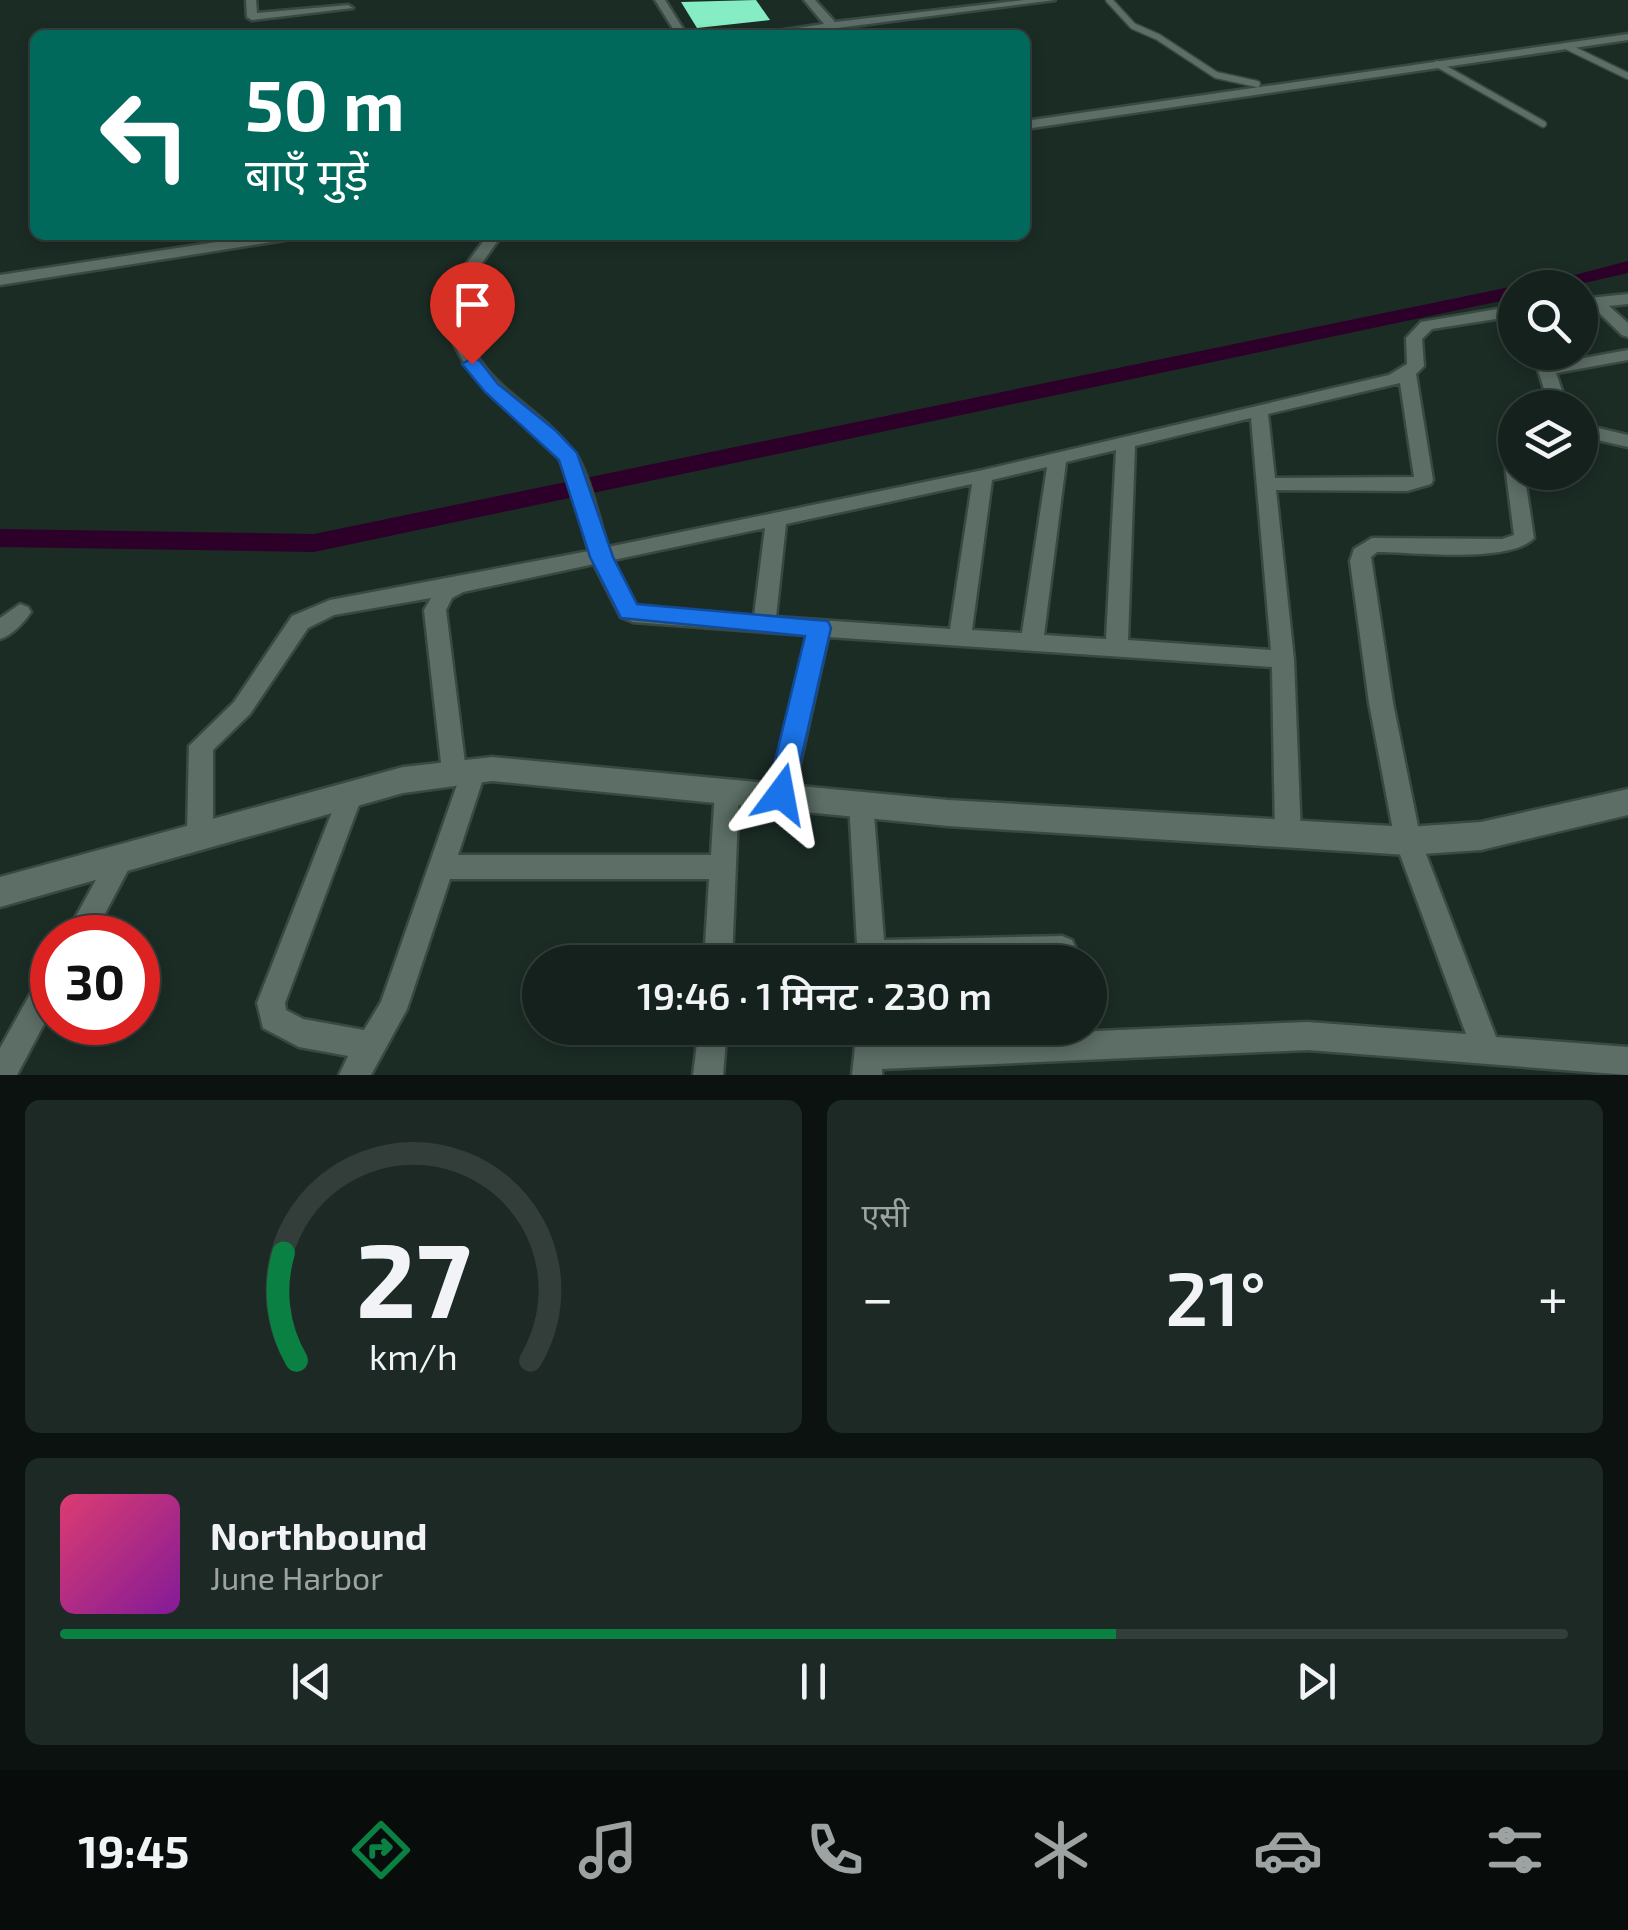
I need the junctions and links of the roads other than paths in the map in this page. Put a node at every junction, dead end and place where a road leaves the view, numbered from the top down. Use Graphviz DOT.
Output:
graph roads {
  1 [pos="251,0"];
  2 [pos="660,0"];
  3 [pos="809,0"];
  4 [pos="1050,0"];
  5 [pos="1109,0"];
  6 [pos="973,4"];
  7 [pos="348,8"];
  8 [pos="832,26"];
  9 [pos="679,30"];
  10 [pos="798,30"];
  11 [pos="1628,33"];
  12 [pos="1566,46"];
  13 [pos="1437,64"];
  14 [pos="1628,76"];
  15 [pos="1257,84"];
  16 [pos="1030,121"];
  17 [pos="1030,121"];
  18 [pos="1542,124"];
  19 [pos="204,240"];
  20 [pos="259,240"];
  21 [pos="491,240"];
  22 [pos="0,270"];
  23 [pos="0,280"];
  24 [pos="1628,299"];
  25 [pos="1598,302"];
  26 [pos="1598,310"];
  27 [pos="1498,314"];
  28 [pos="1628,332"];
  29 [pos="1628,355"];
  30 [pos="1407,373"];
  31 [pos="1553,390"];
  32 [pos="1259,412"];
  33 [pos="1598,434"];
  34 [pos="1628,440"];
  35 [pos="1126,443"];
  36 [pos="1057,459"];
  37 [pos="983,476"];
  38 [pos="1266,484"];
  39 [pos="1517,490"];
  40 [pos="776,522"];
  41 [pos="601,557"];
  42 [pos="457,586"];
  43 [pos="20,612"];
  44 [pos="764,624"];
  45 [pos="819,628"];
  46 [pos="0,632"];
  47 [pos="960,635"];
  48 [pos="1032,640"];
  49 [pos="1117,645"];
  50 [pos="1283,659"];
  51 [pos="464,770"];
  52 [pos="728,790"];
  53 [pos="351,794"];
  54 [pos="781,794"];
  55 [pos="861,802"];
  56 [pos="1628,802"];
  57 [pos="200,834"];
  58 [pos="1288,836"];
  59 [pos="1408,840"];
  60 [pos="123,855"];
  61 [pos="442,867"];
  62 [pos="723,867"];
  63 [pos="0,892"];
  64 [pos="90,915"];
  65 [pos="719,945"];
  66 [pos="871,945"];
  67 [pos="30,1022"];
  68 [pos="711,1045"];
  69 [pos="371,1046"];
  70 [pos="1487,1051"];
  71 [pos="870,1053"];
  72 [pos="1628,1062"];
  73 [pos="1561,1066"];
  74 [pos="1,1075"];
  75 [pos="354,1075"];
  76 [pos="708,1075"];
  1 -- 7 [label="street"];
  2 -- 9 [label="street"];
  3 -- 8 [label="street"];
  4 -- 6 [label="street"];
  5 -- 15 [label="lane"];
  6 -- 8 [label="street"];
  8 -- 10 [label="street"];
  11 -- 12 [label="street"];
  11 -- 15 [label="street"];
  12 -- 13 [label="street"];
  12 -- 14 [label="lane"];
  13 -- 17 [label="street"];
  13 -- 18 [label="lane"];
  15 -- 16 [label="street"];
  19 -- 22 [label="street"];
  20 -- 23 [label="street"];
  21 -- 41 [label="street"];
  24 -- 25 [label="street"];
  26 -- 28 [label="street"];
  27 -- 30 [label="street"];
  29 -- 31 [label="street"];
  30 -- 32 [label="street"];
  30 -- 38 [label="street"];
  32 -- 35 [label="street"];
  32 -- 38 [label="street"];
  33 -- 34 [label="street"];
  35 -- 36 [label="street"];
  35 -- 49 [label="street"];
  36 -- 37 [label="street"];
  36 -- 48 [label="street"];
  37 -- 40 [label="street"];
  37 -- 47 [label="street"];
  38 -- 50 [label="street"];
  39 -- 59 [label="street"];
  40 -- 41 [label="street"];
  40 -- 44 [label="street"];
  41 -- 42 [label="street"];
  41 -- 44 [label="street"];
  42 -- 51 [label="street"];
  42 -- 57 [label="street"];
  43 -- 46 [label="street"];
  44 -- 45 [label="street"];
  45 -- 47 [label="street"];
  45 -- 54 [label="street"];
  47 -- 48 [label="street"];
  48 -- 49 [label="street"];
  49 -- 50 [label="street"];
  50 -- 58 [label="street"];
  51 -- 52 [label="street"];
  51 -- 53 [label="street"];
  51 -- 61 [label="street"];
  52 -- 54 [label="street"];
  52 -- 62 [label="street"];
  53 -- 57 [label="street"];
  53 -- 69 [label="street"];
  54 -- 55 [label="street"];
  55 -- 58 [label="street"];
  55 -- 66 [label="street"];
  56 -- 59 [label="street"];
  57 -- 60 [label="street"];
  58 -- 59 [label="street"];
  59 -- 70 [label="street"];
  60 -- 63 [label="street"];
  60 -- 64 [label="street"];
  61 -- 62 [label="street"];
  61 -- 69 [label="street"];
  62 -- 65 [label="street"];
  67 -- 74 [label="street"];
  68 -- 76 [label="street"];
  69 -- 75 [label="street"];
  70 -- 71 [label="street"];
  70 -- 73 [label="street"];
  72 -- 73 [label="street"];
}
